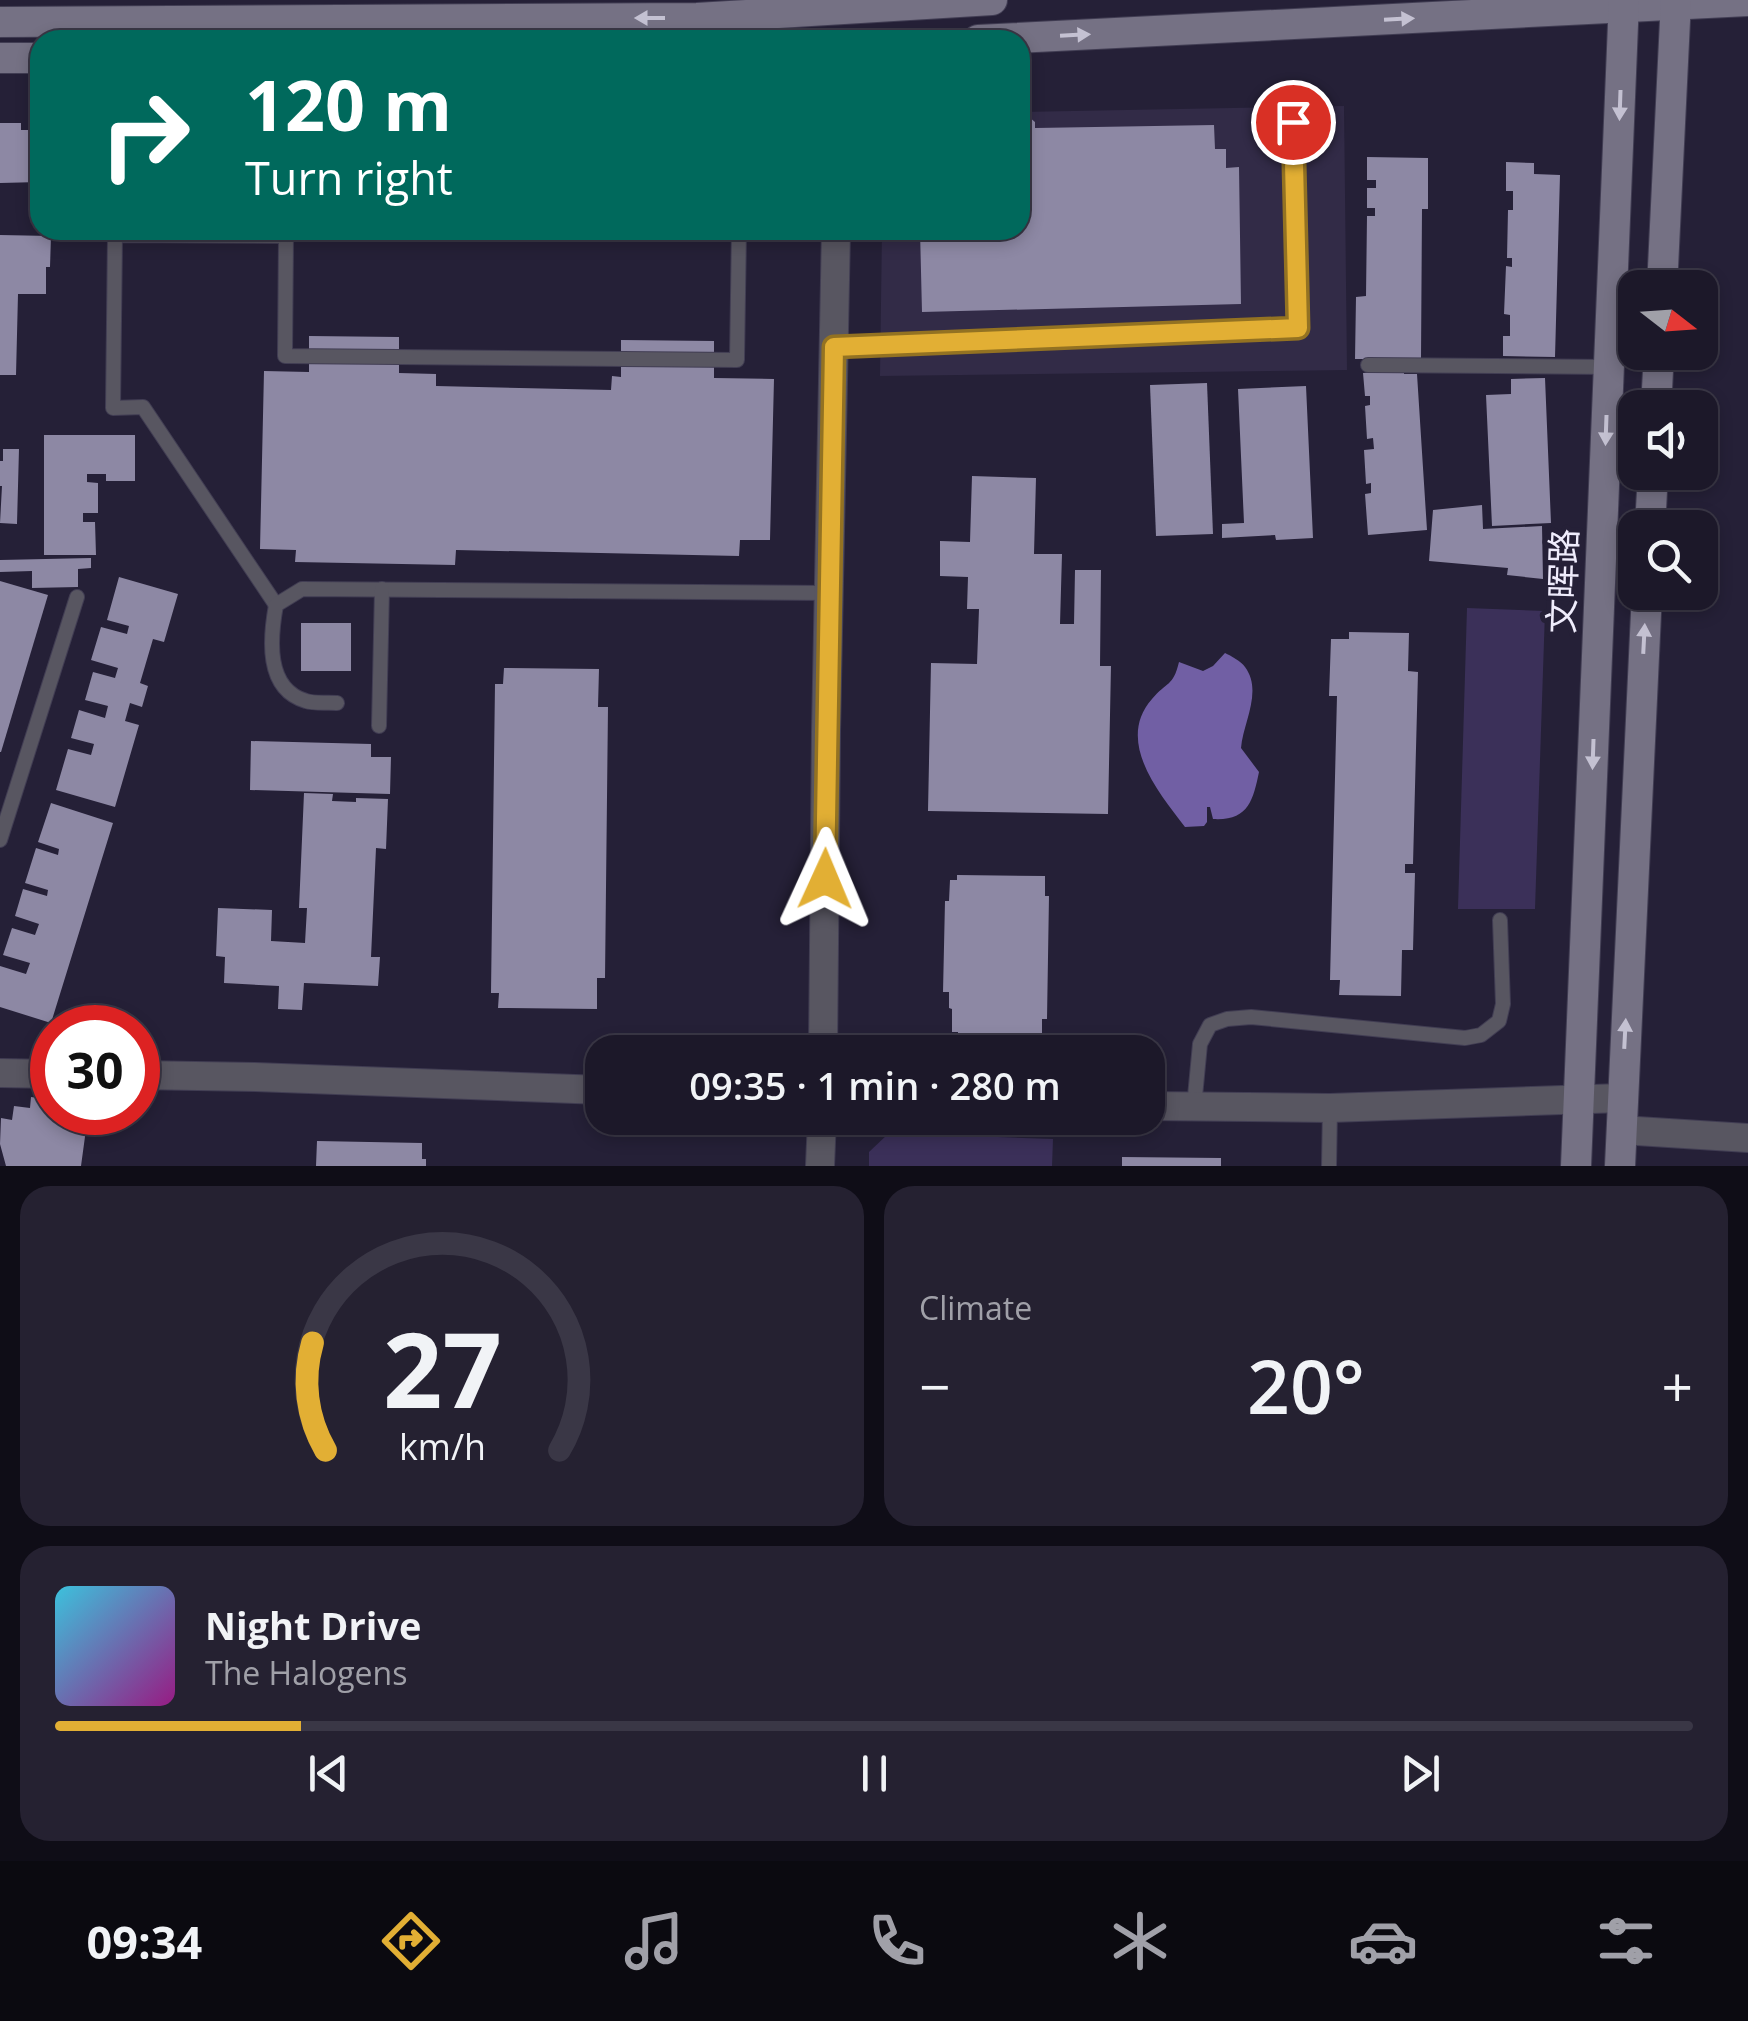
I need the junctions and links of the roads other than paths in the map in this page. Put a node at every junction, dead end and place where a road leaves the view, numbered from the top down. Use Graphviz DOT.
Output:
graph roads {
  1 [pos="992,0"];
  2 [pos="1748,1"];
  3 [pos="1676,2"];
  4 [pos="1624,4"];
  5 [pos="452,9"];
  6 [pos="696,9"];
  7 [pos="0,22"];
  8 [pos="1030,37"];
  9 [pos="0,58"];
  10 [pos="30,58"];
  11 [pos="1293,122"];
  12 [pos="115,240"];
  13 [pos="288,240"];
  14 [pos="739,240"];
  15 [pos="836,240"];
  16 [pos="1663,270"];
  17 [pos="834,347"];
  18 [pos="1368,365"];
  19 [pos="1609,367"];
  20 [pos="382,590"];
  21 [pos="829,593"];
  22 [pos="77,597"];
  23 [pos="276,605"];
  24 [pos="1646,610"];
  25 [pos="338,703"];
  26 [pos="379,726"];
  27 [pos="0,840"];
  28 [pos="1500,920"];
  29 [pos="823,1035"];
  30 [pos="0,1073"];
  31 [pos="30,1074"];
  32 [pos="160,1075"];
  33 [pos="585,1089"];
  34 [pos="1622,1098"];
  35 [pos="1578,1100"];
  36 [pos="1165,1106"];
  37 [pos="1194,1107"];
  38 [pos="1330,1108"];
  39 [pos="1621,1130"];
  40 [pos="821,1135"];
  41 [pos="1748,1138"];
  42 [pos="820,1166"];
  43 [pos="1328,1166"];
  44 [pos="1576,1166"];
  45 [pos="1620,1166"];
  1 -- 6 [label="main road"];
  2 -- 3 [label="main road"];
  3 -- 4 [label="main road"];
  3 -- 16 [label="main road"];
  8 -- 4 [label="main road, one-way"];
  4 -- 19 [label="main road, 文晖路, one-way"];
  6 -- 5 [label="main road, one-way"];
  5 -- 7 [label="main road"];
  9 -- 10 [label="main road"];
  11 -- 17 [label="lane"];
  12 -- 23 [label="lane"];
  13 -- 14 [label="lane"];
  15 -- 17 [label="street"];
  17 -- 21 [label="street"];
  18 -- 19 [label="lane"];
  19 -- 35 [label="main road, 文晖路, one-way"];
  20 -- 21 [label="lane"];
  20 -- 23 [label="lane"];
  20 -- 26 [label="lane"];
  21 -- 29 [label="street"];
  22 -- 27 [label="lane"];
  23 -- 25 [label="lane"];
  34 -- 24 [label="main road, one-way"];
  28 -- 37 [label="lane"];
  30 -- 31 [label="street"];
  32 -- 33 [label="street"];
  34 -- 35 [label="street"];
  34 -- 39 [label="main road"];
  35 -- 38 [label="street"];
  35 -- 44 [label="main road, 文晖路"];
  36 -- 37 [label="street"];
  37 -- 38 [label="street"];
  38 -- 43 [label="lane"];
  39 -- 41 [label="street"];
  39 -- 45 [label="main road"];
  40 -- 42 [label="street"];
}
